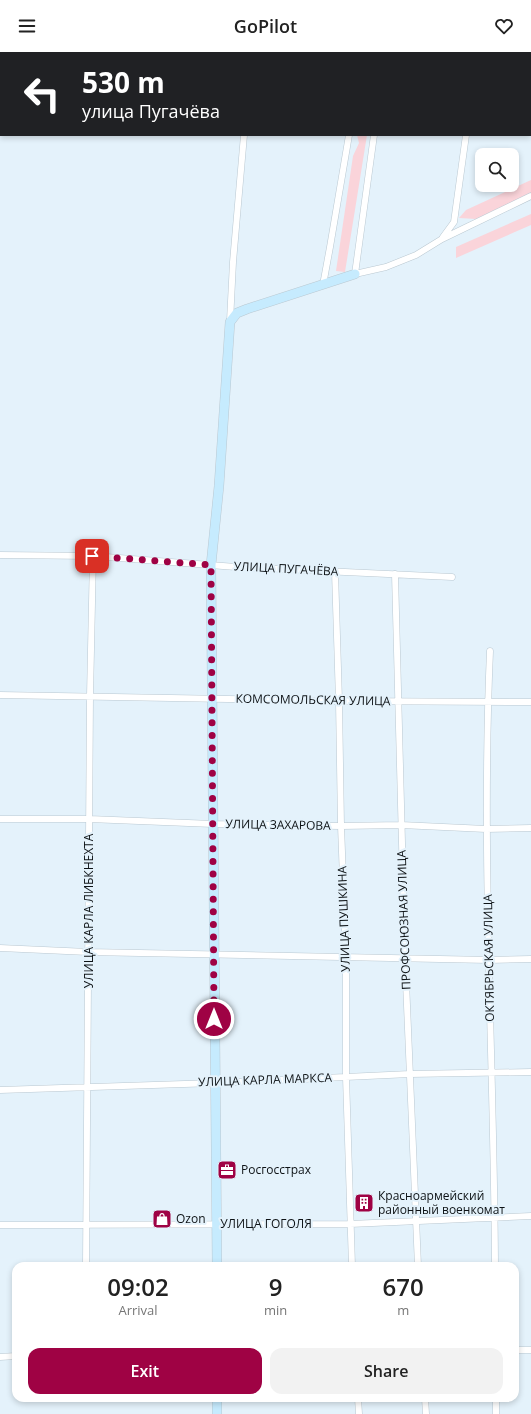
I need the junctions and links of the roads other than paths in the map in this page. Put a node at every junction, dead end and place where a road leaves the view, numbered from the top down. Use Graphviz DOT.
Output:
graph roads {
  1 [pos="244,136"];
  2 [pos="349,136"];
  3 [pos="374,136"];
  4 [pos="466,136"];
  5 [pos="531,196"];
  6 [pos="442,239"];
  7 [pos="355,274"];
  8 [pos="323,284"];
  9 [pos="230,322"];
  10 [pos="0,555"];
  11 [pos="92,556"];
  12 [pos="211,565"];
  13 [pos="335,572"];
  14 [pos="395,574"];
  15 [pos="452,577"];
  16 [pos="490,651"];
  17 [pos="0,695"];
  18 [pos="90,696"];
  19 [pos="213,699"];
  20 [pos="339,700"];
  21 [pos="397,701"];
  22 [pos="488,702"];
  23 [pos="531,702"];
  24 [pos="0,819"];
  25 [pos="89,819"];
  26 [pos="213,824"];
  27 [pos="401,825"];
  28 [pos="341,826"];
  29 [pos="531,828"];
  30 [pos="486,829"];
  31 [pos="0,948"];
  32 [pos="88,952"];
  33 [pos="214,955"];
  34 [pos="346,957"];
  35 [pos="405,958"];
  36 [pos="531,959"];
  37 [pos="489,960"];
  38 [pos="531,1072"];
  39 [pos="491,1073"];
  40 [pos="410,1074"];
  41 [pos="346,1077"];
  42 [pos="215,1083"];
  43 [pos="88,1087"];
  44 [pos="0,1090"];
  45 [pos="531,1216"];
  46 [pos="494,1218"];
  47 [pos="416,1220"];
  48 [pos="217,1224"];
  49 [pos="350,1224"];
  50 [pos="0,1225"];
  51 [pos="85,1225"];
  52 [pos="86,1262"];
  53 [pos="217,1262"];
  54 [pos="352,1262"];
  55 [pos="418,1262"];
  56 [pos="495,1262"];
  57 [pos="519,1350"];
  58 [pos="531,1350"];
  59 [pos="0,1356"];
  60 [pos="12,1356"];
  61 [pos="217,1402"];
  62 [pos="358,1402"];
  63 [pos="425,1402"];
  64 [pos="496,1402"];
  65 [pos="217,1414"];
  66 [pos="359,1414"];
  67 [pos="426,1414"];
  68 [pos="496,1414"];
  1 -- 9 [label="street"];
  2 -- 8 [label="street"];
  3 -- 7 [label="street"];
  4 -- 6 [label="street"];
  5 -- 6 [label="street"];
  6 -- 7 [label="street"];
  7 -- 8 [label="street"];
  8 -- 9 [label="street"];
  9 -- 12 [label="street"];
  10 -- 11 [label="street, УЛИЦА ПУГАЧЁВА"];
  11 -- 12 [label="street, УЛИЦА ПУГАЧЁВА"];
  11 -- 18 [label="street, УЛИЦА КАРЛА ЛИБКНЕХТА"];
  12 -- 13 [label="street, УЛИЦА ПУГАЧЁВА"];
  12 -- 19 [label="street"];
  13 -- 14 [label="street, УЛИЦА ПУГАЧЁВА"];
  13 -- 20 [label="street, УЛИЦА ПУШКИНА"];
  14 -- 15 [label="street, УЛИЦА ПУГАЧЁВА"];
  14 -- 21 [label="street, ПРОФСОЮЗНАЯ УЛИЦА"];
  16 -- 22 [label="street, ОКТЯБРЬСКАЯ УЛИЦА"];
  17 -- 18 [label="street, КОМСОМОЛЬСКАЯ УЛИЦА"];
  18 -- 19 [label="street, КОМСОМОЛЬСКАЯ УЛИЦА"];
  18 -- 25 [label="street, УЛИЦА КАРЛА ЛИБКНЕХТА"];
  19 -- 20 [label="street, КОМСОМОЛЬСКАЯ УЛИЦА"];
  19 -- 26 [label="street"];
  20 -- 21 [label="street, КОМСОМОЛЬСКАЯ УЛИЦА"];
  20 -- 28 [label="street, УЛИЦА ПУШКИНА"];
  21 -- 22 [label="street, КОМСОМОЛЬСКАЯ УЛИЦА"];
  21 -- 27 [label="street, ПРОФСОЮЗНАЯ УЛИЦА"];
  22 -- 23 [label="street, КОМСОМОЛЬСКАЯ УЛИЦА"];
  22 -- 30 [label="street, ОКТЯБРЬСКАЯ УЛИЦА"];
  24 -- 25 [label="street, УЛИЦА ЗАХАРОВА"];
  25 -- 26 [label="street, УЛИЦА ЗАХАРОВА"];
  25 -- 32 [label="street, УЛИЦА КАРЛА ЛИБКНЕХТА"];
  26 -- 28 [label="street, УЛИЦА ЗАХАРОВА"];
  26 -- 33 [label="street"];
  27 -- 28 [label="street, УЛИЦА ЗАХАРОВА"];
  27 -- 30 [label="street, УЛИЦА ЗАХАРОВА"];
  27 -- 35 [label="street, ПРОФСОЮЗНАЯ УЛИЦА"];
  28 -- 34 [label="street, УЛИЦА ПУШКИНА"];
  29 -- 30 [label="street, УЛИЦА ЗАХАРОВА"];
  30 -- 37 [label="street, ОКТЯБРЬСКАЯ УЛИЦА"];
  31 -- 32 [label="street"];
  32 -- 33 [label="street"];
  32 -- 43 [label="street, УЛИЦА КАРЛА ЛИБКНЕХТА"];
  33 -- 34 [label="street"];
  33 -- 42 [label="street"];
  34 -- 35 [label="street"];
  34 -- 41 [label="street, УЛИЦА ПУШКИНА"];
  35 -- 37 [label="street"];
  35 -- 40 [label="street, ПРОФСОЮЗНАЯ УЛИЦА"];
  36 -- 37 [label="street"];
  37 -- 39 [label="street, ОКТЯБРЬСКАЯ УЛИЦА"];
  38 -- 39 [label="street, УЛИЦА КАРЛА МАРКСА"];
  39 -- 40 [label="street, УЛИЦА КАРЛА МАРКСА"];
  39 -- 46 [label="street, ОКТЯБРЬСКАЯ УЛИЦА"];
  40 -- 41 [label="street, УЛИЦА КАРЛА МАРКСА"];
  40 -- 47 [label="street, ПРОФСОЮЗНАЯ УЛИЦА"];
  41 -- 42 [label="street, УЛИЦА КАРЛА МАРКСА"];
  41 -- 49 [label="street, УЛИЦА ПУШКИНА"];
  42 -- 43 [label="street, УЛИЦА КАРЛА МАРКСА"];
  42 -- 48 [label="street"];
  43 -- 44 [label="street, УЛИЦА КАРЛА МАРКСА"];
  43 -- 51 [label="street, УЛИЦА КАРЛА ЛИБКНЕХТА"];
  45 -- 46 [label="street, УЛИЦА ГОГОЛЯ"];
  46 -- 47 [label="street, УЛИЦА ГОГОЛЯ"];
  46 -- 56 [label="street, ОКТЯБРЬСКАЯ УЛИЦА"];
  47 -- 49 [label="street, УЛИЦА ГОГОЛЯ"];
  47 -- 55 [label="street, ПРОФСОЮЗНАЯ УЛИЦА"];
  48 -- 49 [label="street, УЛИЦА ГОГОЛЯ"];
  48 -- 51 [label="street, УЛИЦА ГОГОЛЯ"];
  48 -- 53 [label="street"];
  49 -- 54 [label="street, УЛИЦА ПУШКИНА"];
  50 -- 51 [label="street, УЛИЦА ГОГОЛЯ"];
  51 -- 52 [label="street, УЛИЦА КАРЛА ЛИБКНЕХТА"];
  57 -- 58 [label="street"];
  59 -- 60 [label="street"];
  61 -- 65 [label="street"];
  62 -- 66 [label="street"];
  63 -- 67 [label="street"];
  64 -- 68 [label="street"];
}
